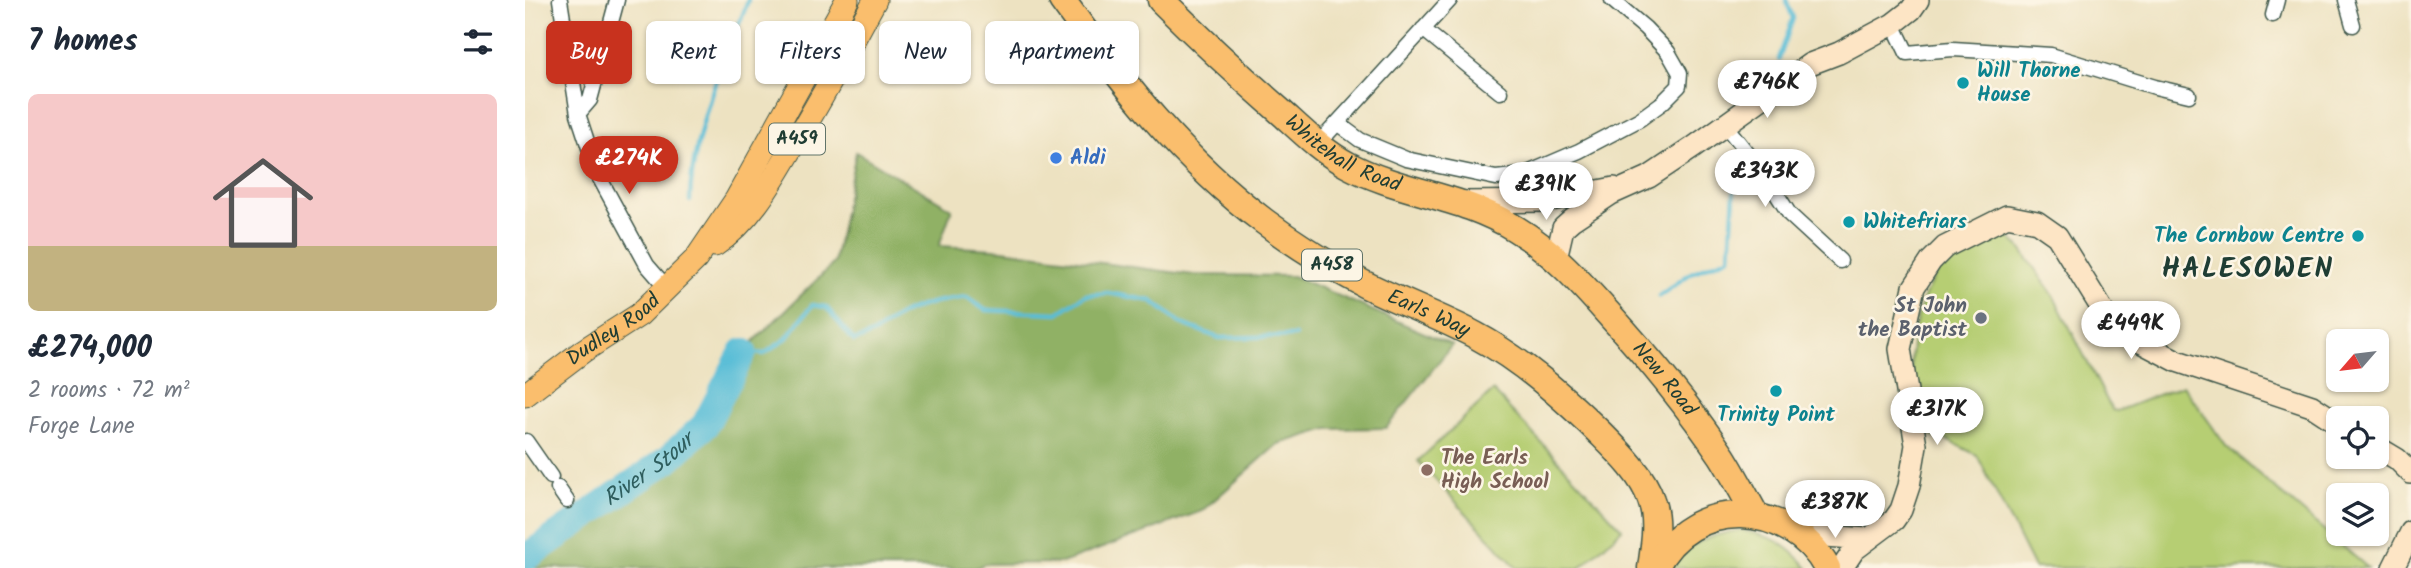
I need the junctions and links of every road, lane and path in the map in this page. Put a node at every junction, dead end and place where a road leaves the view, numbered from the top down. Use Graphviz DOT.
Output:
graph roads {
  1 [pos="560,0"];
  2 [pos="617,0"];
  3 [pos="847,0"];
  4 [pos="875,0"];
  5 [pos="1062,0"];
  6 [pos="1161,0"];
  7 [pos="1450,0"];
  8 [pos="1612,0"];
  9 [pos="1918,0"];
  10 [pos="2277,0"];
  11 [pos="2346,0"];
  12 [pos="2273,15"];
  13 [pos="1893,24"];
  14 [pos="2353,25"];
  15 [pos="1423,29"];
  16 [pos="1500,92"];
  17 [pos="2189,95"];
  18 [pos="578,114"];
  19 [pos="1337,123"];
  20 [pos="1725,125"];
  21 [pos="1318,144"];
  22 [pos="1626,186"];
  23 [pos="1460,202"];
  24 [pos="1556,258"];
  25 [pos="696,259"];
  26 [pos="1839,261"];
  27 [pos="667,288"];
  28 [pos="525,394"];
  29 [pos="2326,416"];
  30 [pos="526,441"];
  31 [pos="2389,454"];
  32 [pos="2411,473"];
  33 [pos="568,501"];
  34 [pos="1756,516"];
  35 [pos="1798,534"];
  36 [pos="1867,538"];
  37 [pos="1653,568"];
  38 [pos="1827,568"];
  39 [pos="1842,568"];
  1 -- 18 [label="street"];
  2 -- 18 [label="street"];
  3 -- 25 [label="main road, A459"];
  4 -- 25 [label="main road, A459"];
  5 -- 37 [label="highway, Earls Way / A458"];
  6 -- 21 [label="highway, Whitehall Road"];
  7 -- 15 [label="street"];
  8 -- 19 [label="street"];
  9 -- 13 [label="main road"];
  10 -- 12 [label="street"];
  11 -- 14 [label="street"];
  13 -- 17 [label="street"];
  13 -- 20 [label="main road"];
  15 -- 16 [label="street"];
  15 -- 19 [label="street"];
  18 -- 27 [label="street"];
  19 -- 21 [label="street"];
  20 -- 22 [label="main road"];
  20 -- 26 [label="street"];
  21 -- 23 [label="highway, Whitehall Road"];
  22 -- 23 [label="main road"];
  22 -- 24 [label="main road"];
  23 -- 24 [label="highway, Whitehall Road"];
  24 -- 34 [label="highway, New Road"];
  25 -- 27 [label="main road, Dudley Road / A459"];
  27 -- 28 [label="main road, Dudley Road / A459"];
  29 -- 36 [label="main road"];
  30 -- 33 [label="street"];
  31 -- 32 [label="main road"];
  34 -- 35 [label="highway, A458"];
  34 -- 37 [label="highway, A458"];
  35 -- 36 [label="main road"];
  35 -- 38 [label="highway, A458"];
  36 -- 39 [label="main road"];
}
